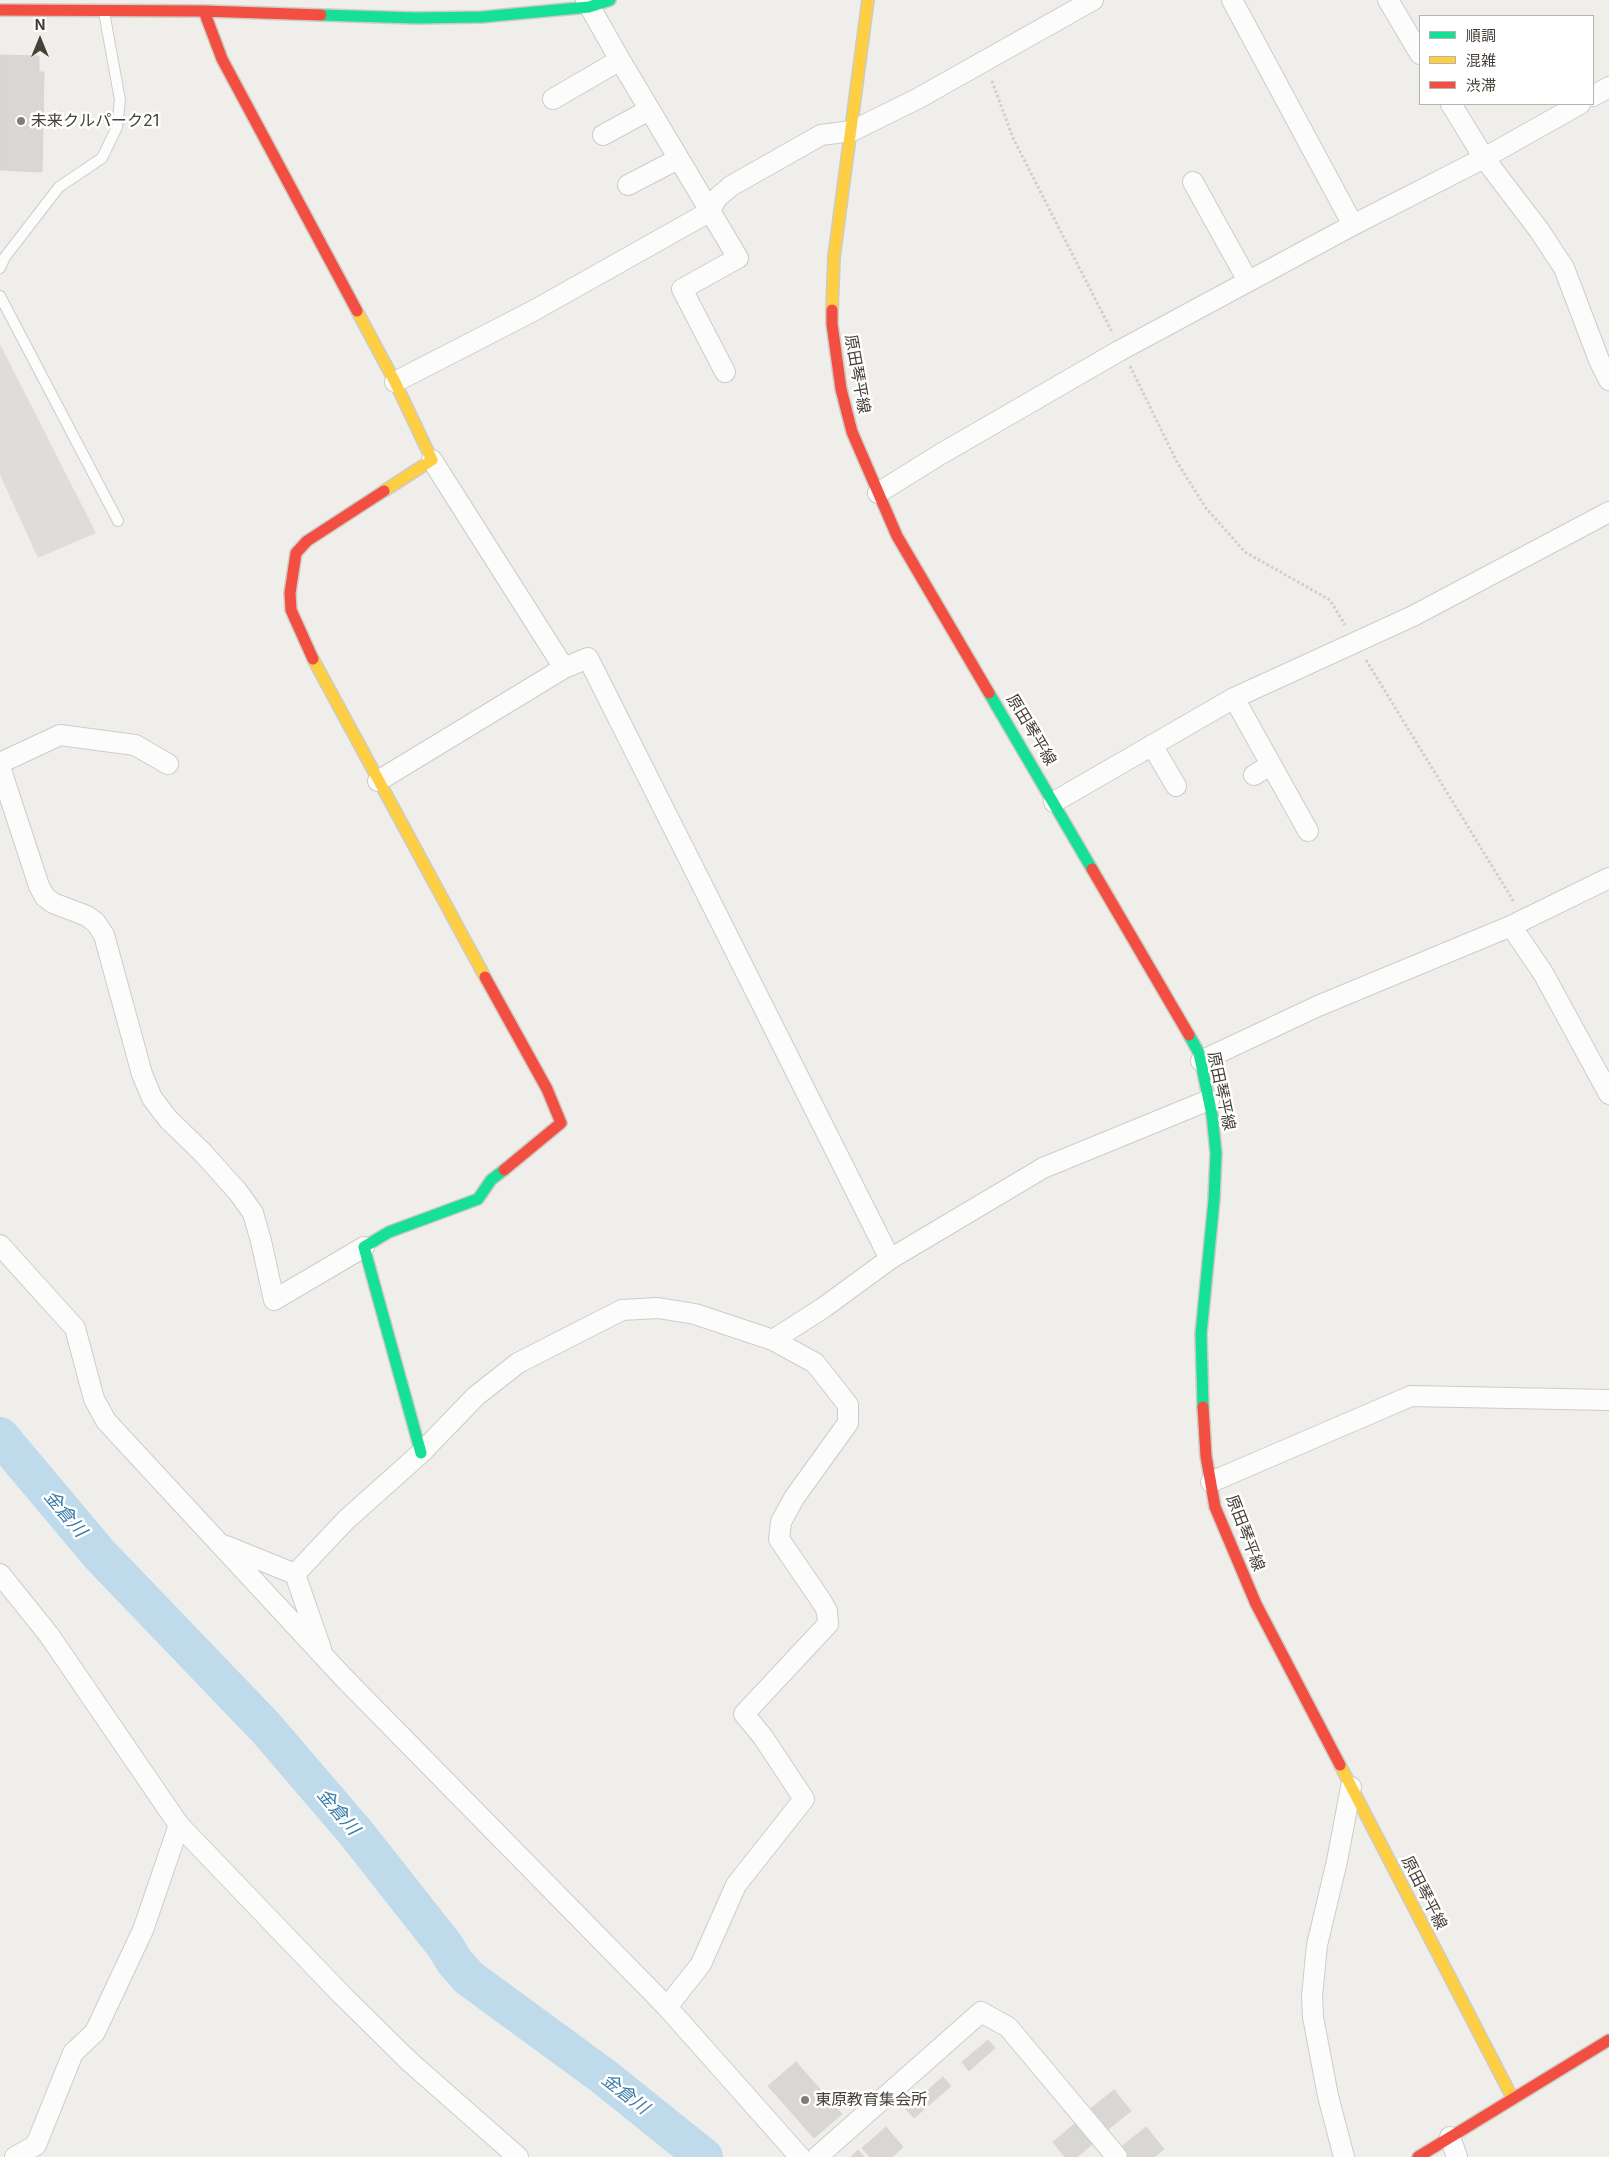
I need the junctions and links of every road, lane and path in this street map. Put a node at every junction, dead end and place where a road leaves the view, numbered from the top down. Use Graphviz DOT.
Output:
graph roads {
  1 [pos="610,0"];
  2 [pos="868,0"];
  3 [pos="1093,0"];
  4 [pos="1232,0"];
  5 [pos="1388,0"];
  6 [pos="588,3"];
  7 [pos="108,7"];
  8 [pos="195,8"];
  9 [pos="0,10"];
  10 [pos="1419,52"];
  11 [pos="620,60"];
  12 [pos="984,61"];
  13 [pos="1609,87"];
  14 [pos="1594,95"];
  15 [pos="553,99"];
  16 [pos="1452,105"];
  17 [pos="1578,105"];
  18 [pos="649,110"];
  19 [pos="852,131"];
  20 [pos="603,135"];
  21 [pos="1484,158"];
  22 [pos="678,159"];
  23 [pos="1193,182"];
  24 [pos="628,185"];
  25 [pos="709,212"];
  26 [pos="1353,225"];
  27 [pos="0,268"];
  28 [pos="1248,282"];
  29 [pos="0,296"];
  30 [pos="1121,350"];
  31 [pos="725,372"];
  32 [pos="1609,380"];
  33 [pos="395,382"];
  34 [pos="432,460"];
  35 [pos="878,493"];
  36 [pos="1609,512"];
  37 [pos="118,521"];
  38 [pos="1355,642"];
  39 [pos="564,668"];
  40 [pos="1234,698"];
  41 [pos="1152,745"];
  42 [pos="0,763"];
  43 [pos="168,764"];
  44 [pos="1272,765"];
  45 [pos="0,767"];
  46 [pos="1254,775"];
  47 [pos="378,781"];
  48 [pos="1176,786"];
  49 [pos="1054,802"];
  50 [pos="1308,831"];
  51 [pos="1609,878"];
  52 [pos="1518,923"];
  53 [pos="1200,1061"];
  54 [pos="1609,1094"];
  55 [pos="1209,1100"];
  56 [pos="0,1245"];
  57 [pos="364,1247"];
  58 [pos="890,1259"];
  59 [pos="773,1340"];
  60 [pos="1609,1400"];
  61 [pos="421,1453"];
  62 [pos="1211,1482"];
  63 [pos="220,1544"];
  64 [pos="0,1574"];
  65 [pos="295,1574"];
  66 [pos="323,1656"];
  67 [pos="1351,1787"];
  68 [pos="179,1825"];
  69 [pos="667,2007"];
  70 [pos="1609,2040"];
  71 [pos="1513,2099"];
  72 [pos="1450,2137"];
  73 [pos="15,2157"];
  74 [pos="518,2157"];
  75 [pos="800,2157"];
  76 [pos="817,2157"];
  77 [pos="1117,2157"];
  78 [pos="1344,2157"];
  79 [pos="1418,2157"];
  80 [pos="1457,2157"];
  1 -- 6 [label="street"];
  2 -- 19 [label="street, 原田琴平線"];
  3 -- 12 [label="street"];
  4 -- 26 [label="street"];
  5 -- 10 [label="street"];
  6 -- 8 [label="street"];
  6 -- 11 [label="street"];
  7 -- 8 [label="street"];
  7 -- 9 [label="street"];
  7 -- 27 [label="lane"];
  8 -- 33 [label="street"];
  11 -- 15 [label="street"];
  11 -- 18 [label="street"];
  12 -- 19 [label="street"];
  12 -- 30 [label="path"];
  13 -- 14 [label="street"];
  16 -- 21 [label="street"];
  17 -- 21 [label="street"];
  18 -- 20 [label="street"];
  18 -- 22 [label="street"];
  19 -- 25 [label="street"];
  19 -- 35 [label="street, 原田琴平線"];
  21 -- 26 [label="street"];
  21 -- 32 [label="street"];
  22 -- 24 [label="street"];
  22 -- 25 [label="street"];
  23 -- 28 [label="street"];
  25 -- 31 [label="street"];
  25 -- 33 [label="street"];
  26 -- 28 [label="street"];
  28 -- 30 [label="street"];
  29 -- 37 [label="lane"];
  30 -- 35 [label="street"];
  30 -- 38 [label="path"];
  33 -- 34 [label="street"];
  34 -- 39 [label="street"];
  34 -- 47 [label="street"];
  35 -- 49 [label="street, 原田琴平線"];
  36 -- 38 [label="street"];
  38 -- 40 [label="street"];
  38 -- 52 [label="path"];
  39 -- 47 [label="street"];
  39 -- 58 [label="street"];
  40 -- 41 [label="street"];
  40 -- 44 [label="street"];
  41 -- 48 [label="street"];
  41 -- 49 [label="street"];
  42 -- 43 [label="street"];
  44 -- 46 [label="street"];
  44 -- 50 [label="street"];
  45 -- 57 [label="street"];
  47 -- 57 [label="street"];
  49 -- 53 [label="street, 原田琴平線"];
  51 -- 52 [label="street"];
  52 -- 53 [label="street"];
  52 -- 54 [label="street"];
  53 -- 55 [label="street, 原田琴平線"];
  55 -- 58 [label="street"];
  55 -- 62 [label="street, 原田琴平線"];
  56 -- 63 [label="street"];
  57 -- 61 [label="street"];
  58 -- 59 [label="street"];
  59 -- 61 [label="street"];
  59 -- 69 [label="street"];
  60 -- 62 [label="street"];
  61 -- 65 [label="street"];
  62 -- 67 [label="street, 原田琴平線"];
  63 -- 65 [label="street"];
  63 -- 66 [label="street"];
  64 -- 68 [label="street"];
  65 -- 66 [label="street"];
  66 -- 69 [label="street"];
  67 -- 71 [label="street, 原田琴平線"];
  67 -- 78 [label="street"];
  68 -- 73 [label="street"];
  68 -- 74 [label="street"];
  69 -- 75 [label="street"];
  70 -- 71 [label="street"];
  71 -- 72 [label="street"];
  72 -- 79 [label="street"];
  72 -- 80 [label="street"];
  76 -- 77 [label="street"];
}
